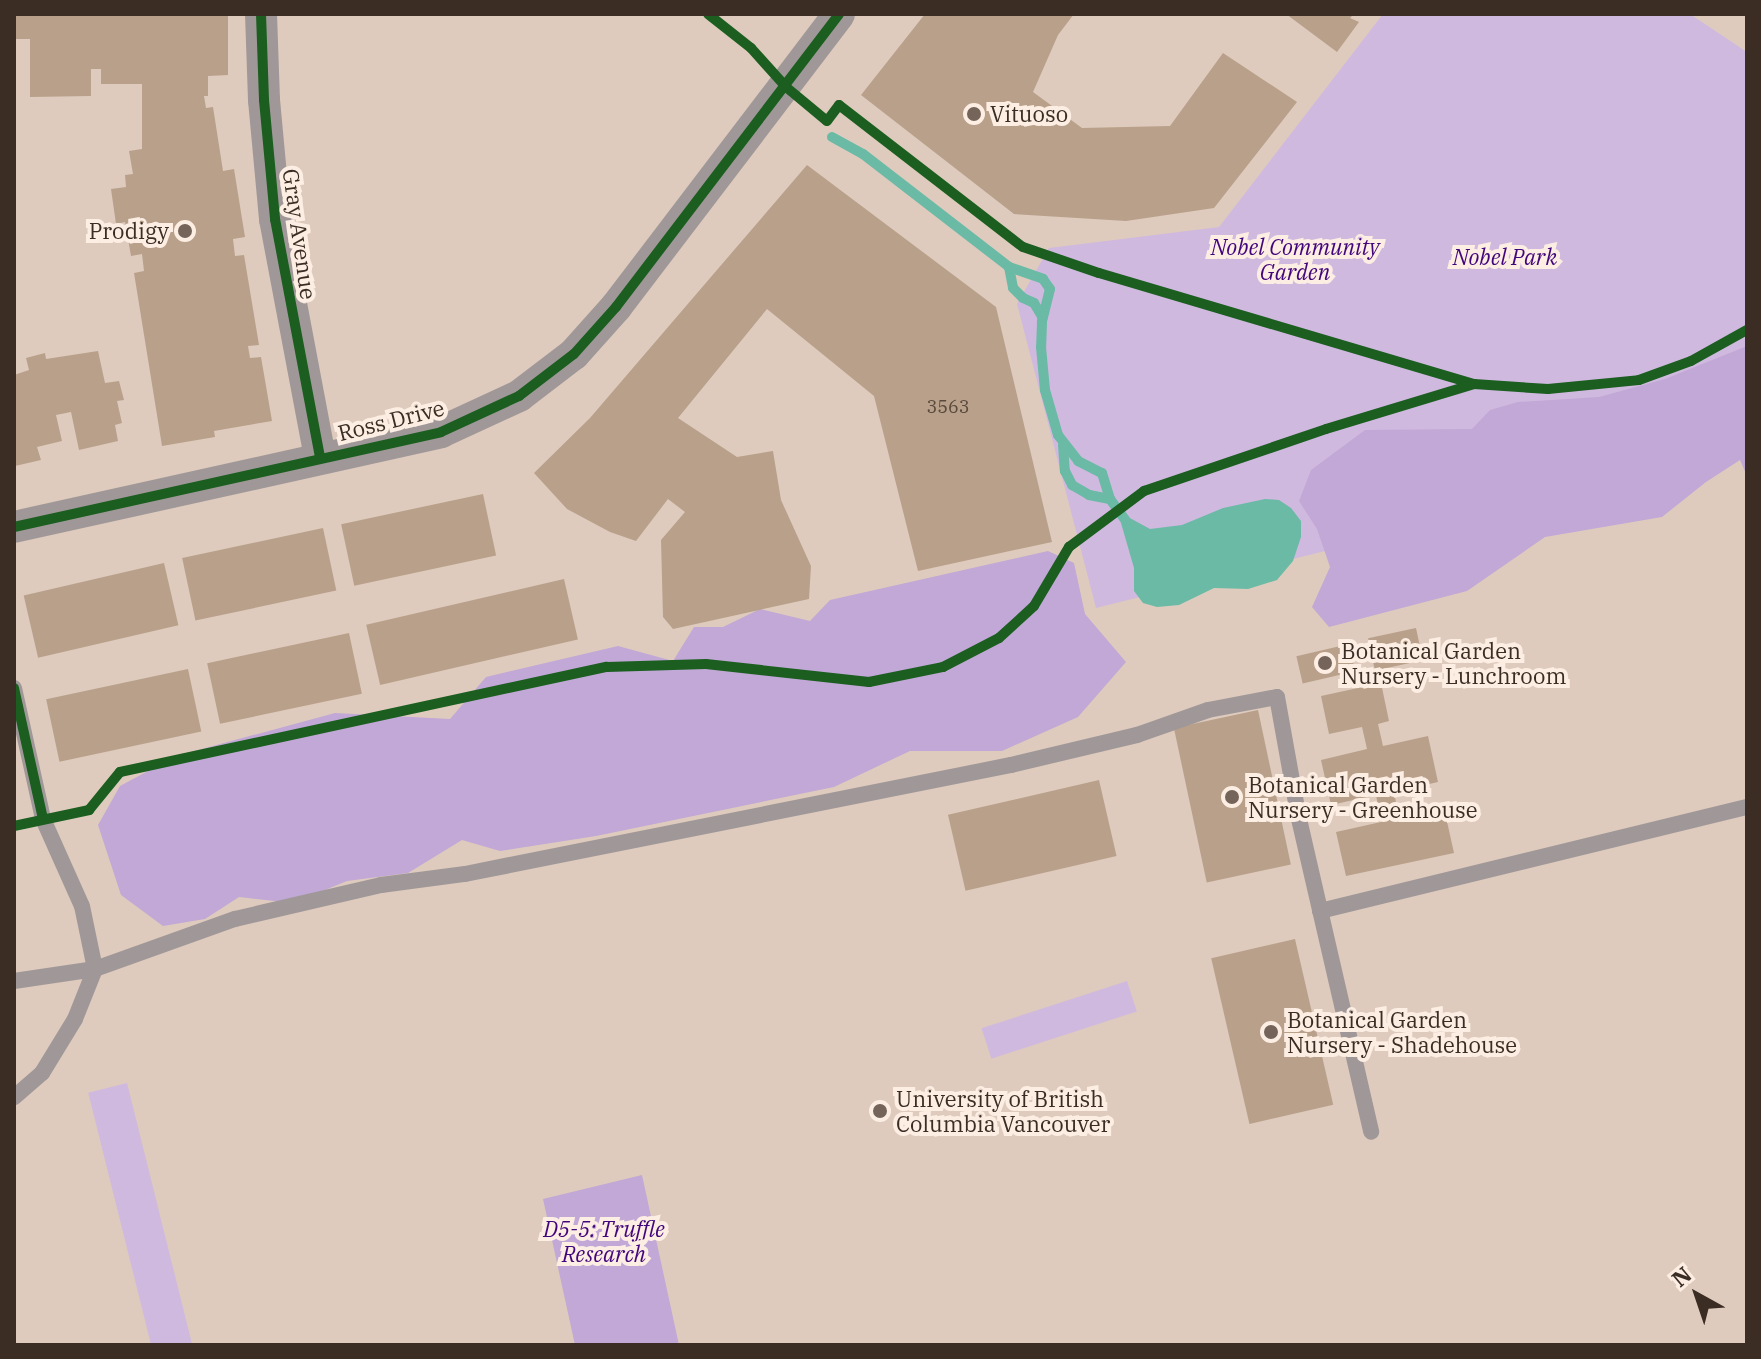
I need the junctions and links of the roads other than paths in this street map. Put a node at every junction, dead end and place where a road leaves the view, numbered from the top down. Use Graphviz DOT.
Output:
graph roads {
  1 [pos="261,14"];
  2 [pos="839,14"];
  3 [pos="320,458"];
  4 [pos="14,527"];
  5 [pos="14,688"];
  6 [pos="1747,807"];
  7 [pos="1320,911"];
  8 [pos="95,969"];
  9 [pos="14,981"];
  10 [pos="14,1097"];
  11 [pos="1371,1132"];
  1 -- 3 [label="street, Gray Avenue"];
  2 -- 3 [label="street, Ross Drive"];
  3 -- 4 [label="street, Ross Drive"];
  5 -- 8 [label="lane"];
  6 -- 7 [label="lane"];
  7 -- 8 [label="lane"];
  7 -- 11 [label="lane"];
  8 -- 9 [label="lane"];
  8 -- 10 [label="lane"];
}
